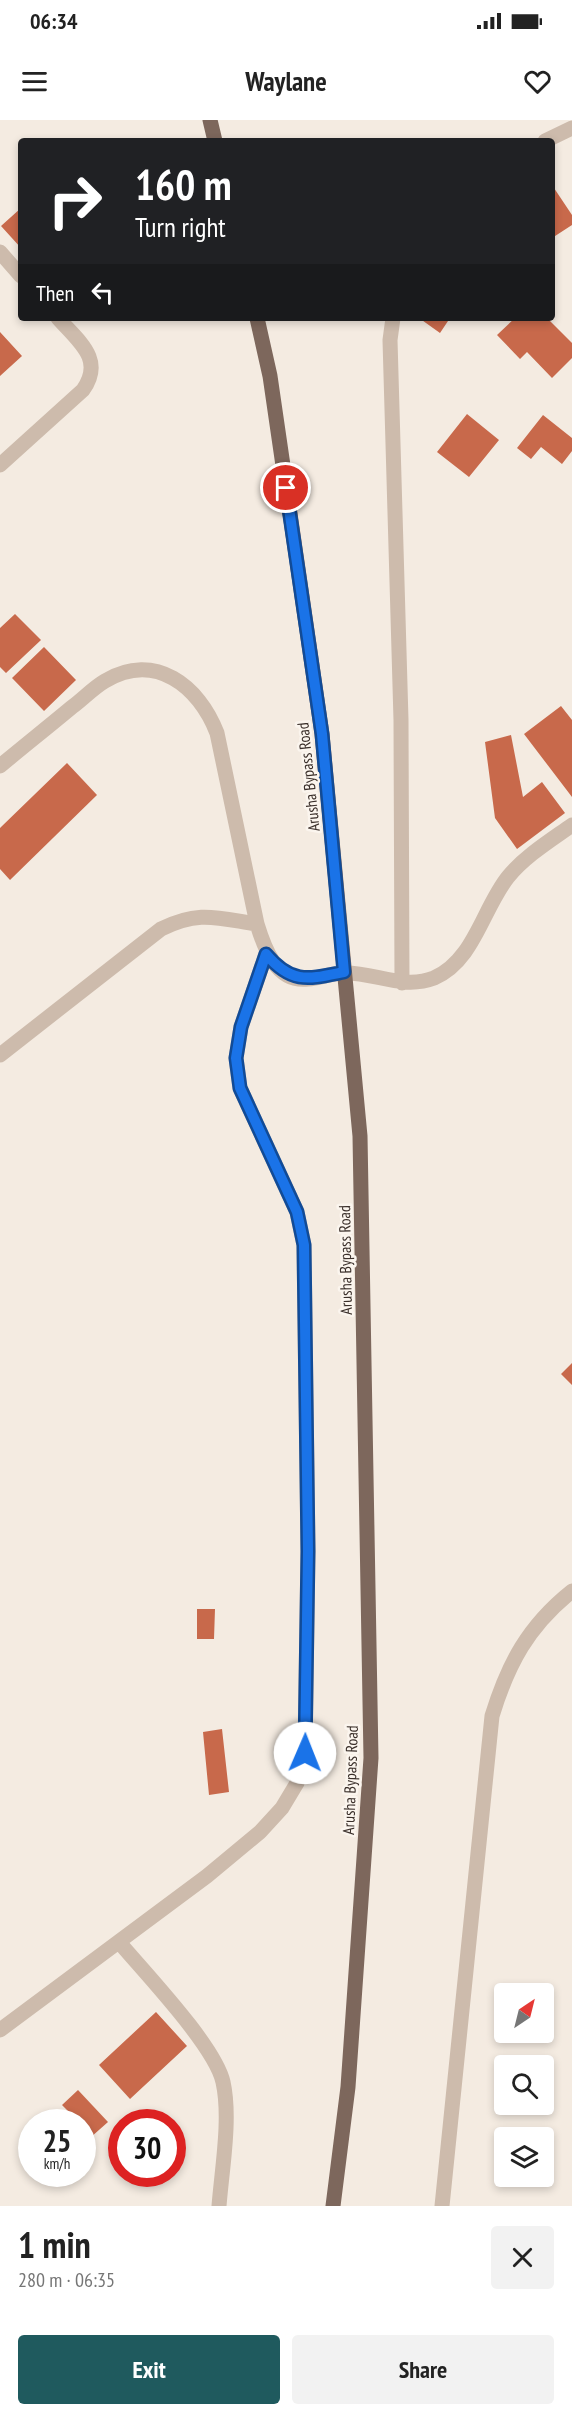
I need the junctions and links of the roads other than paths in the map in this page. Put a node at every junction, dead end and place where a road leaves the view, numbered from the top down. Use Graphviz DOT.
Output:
graph roads {
  1 [pos="210,120"];
  2 [pos="572,128"];
  3 [pos="214,138"];
  4 [pos="551,138"];
  5 [pos="0,252"];
  6 [pos="18,273"];
  7 [pos="61,321"];
  8 [pos="258,321"];
  9 [pos="393,321"];
  10 [pos="0,465"];
  11 [pos="0,766"];
  12 [pos="572,825"];
  13 [pos="257,924"];
  14 [pos="266,954"];
  15 [pos="344,972"];
  16 [pos="402,983"];
  17 [pos="0,1055"];
  18 [pos="572,1591"];
  19 [pos="119,1942"];
  20 [pos="0,2030"];
  21 [pos="219,2206"];
  22 [pos="333,2206"];
  23 [pos="442,2206"];
  1 -- 3 [label="main road"];
  2 -- 4 [label="street"];
  5 -- 6 [label="street"];
  7 -- 10 [label="street"];
  8 -- 15 [label="main road, Arusha Bypass Road"];
  9 -- 16 [label="street"];
  11 -- 13 [label="street"];
  12 -- 16 [label="street"];
  13 -- 14 [label="street"];
  13 -- 17 [label="street"];
  14 -- 15 [label="street"];
  14 -- 19 [label="street"];
  15 -- 16 [label="street"];
  15 -- 22 [label="main road, Arusha Bypass Road"];
  18 -- 23 [label="street"];
  19 -- 20 [label="street"];
  19 -- 21 [label="street"];
}
